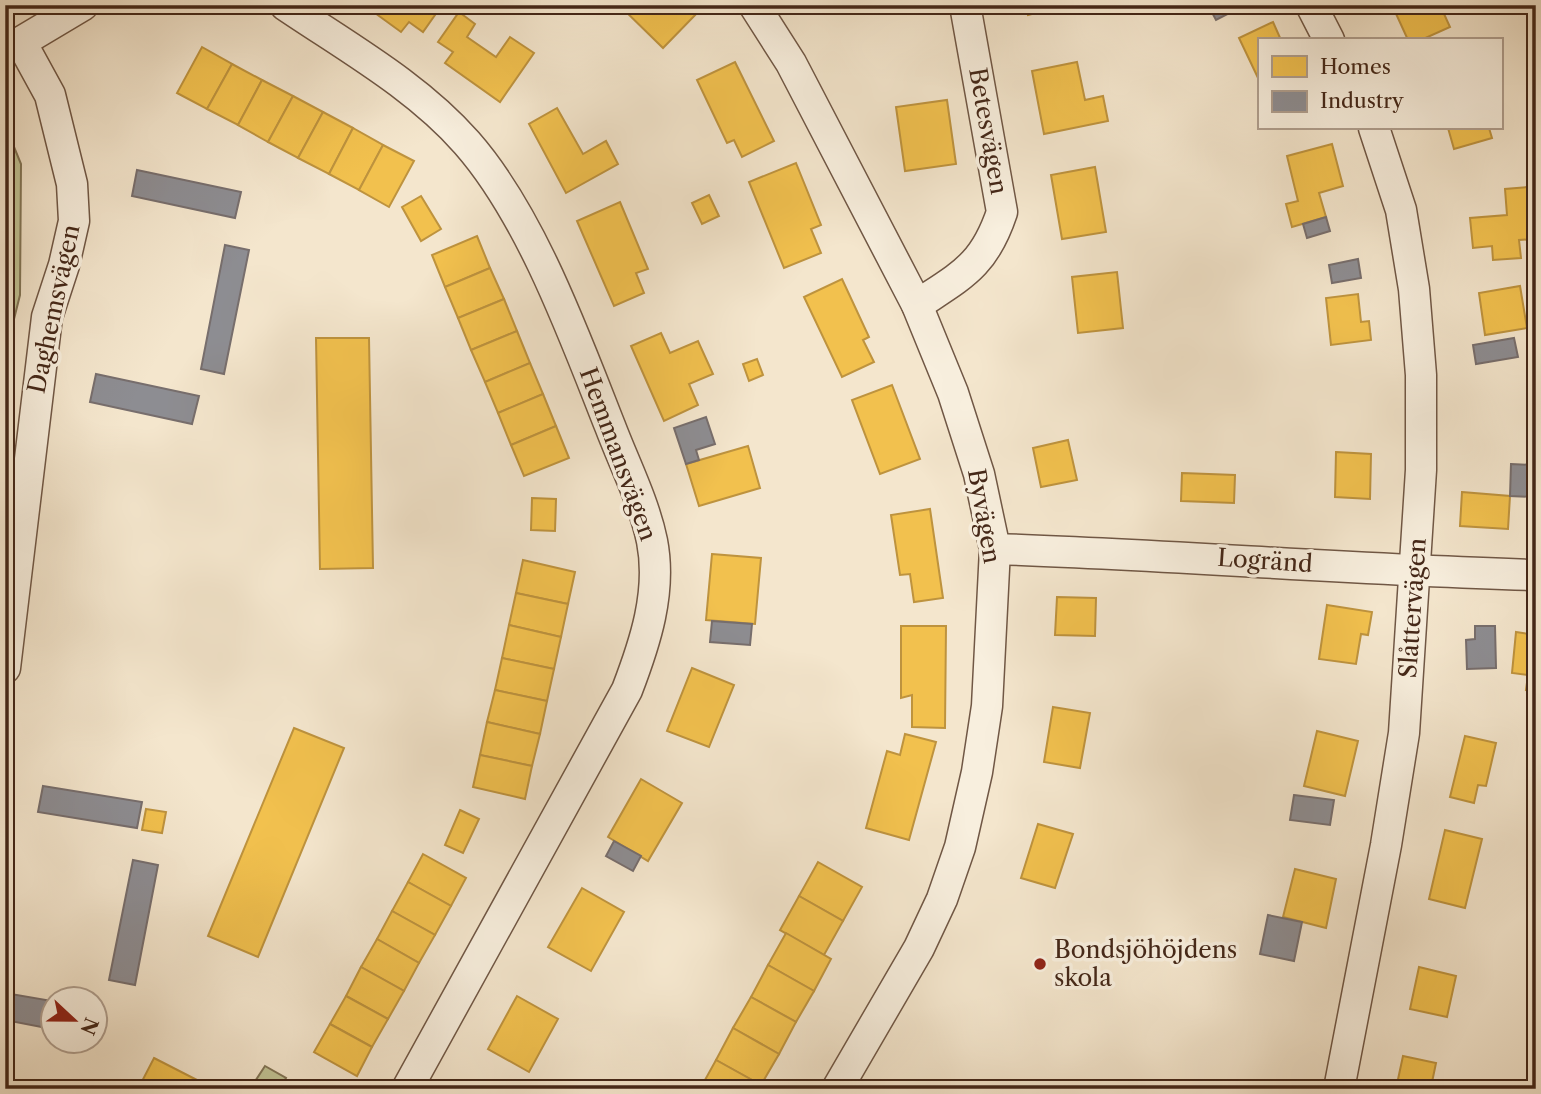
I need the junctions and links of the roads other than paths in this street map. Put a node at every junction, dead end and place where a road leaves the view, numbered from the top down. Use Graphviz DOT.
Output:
graph roads {
  1 [pos="83,5"];
  2 [pos="285,5"];
  3 [pos="754,5"];
  4 [pos="965,5"];
  5 [pos="1311,5"];
  6 [pos="1328,38"];
  7 [pos="13,45"];
  8 [pos="1375,130"];
  9 [pos="917,305"];
  10 [pos="995,549"];
  11 [pos="1417,572"];
  12 [pos="1536,575"];
  13 [pos="5,668"];
  14 [pos="407,1089"];
  15 [pos="837,1089"];
  16 [pos="1339,1089"];
  1 -- 7 [label="street"];
  2 -- 14 [label="street, Hemmansvägen"];
  3 -- 9 [label="street, Byvägen"];
  4 -- 9 [label="street, Betesvägen"];
  5 -- 6 [label="street"];
  7 -- 13 [label="street, Daghemsvägen"];
  8 -- 11 [label="street, Slåttervägen"];
  9 -- 10 [label="street, Byvägen"];
  10 -- 11 [label="street, Logränd"];
  10 -- 15 [label="street, Byvägen"];
  11 -- 12 [label="street, Logränd"];
  11 -- 16 [label="street, Slåttervägen"];
}
